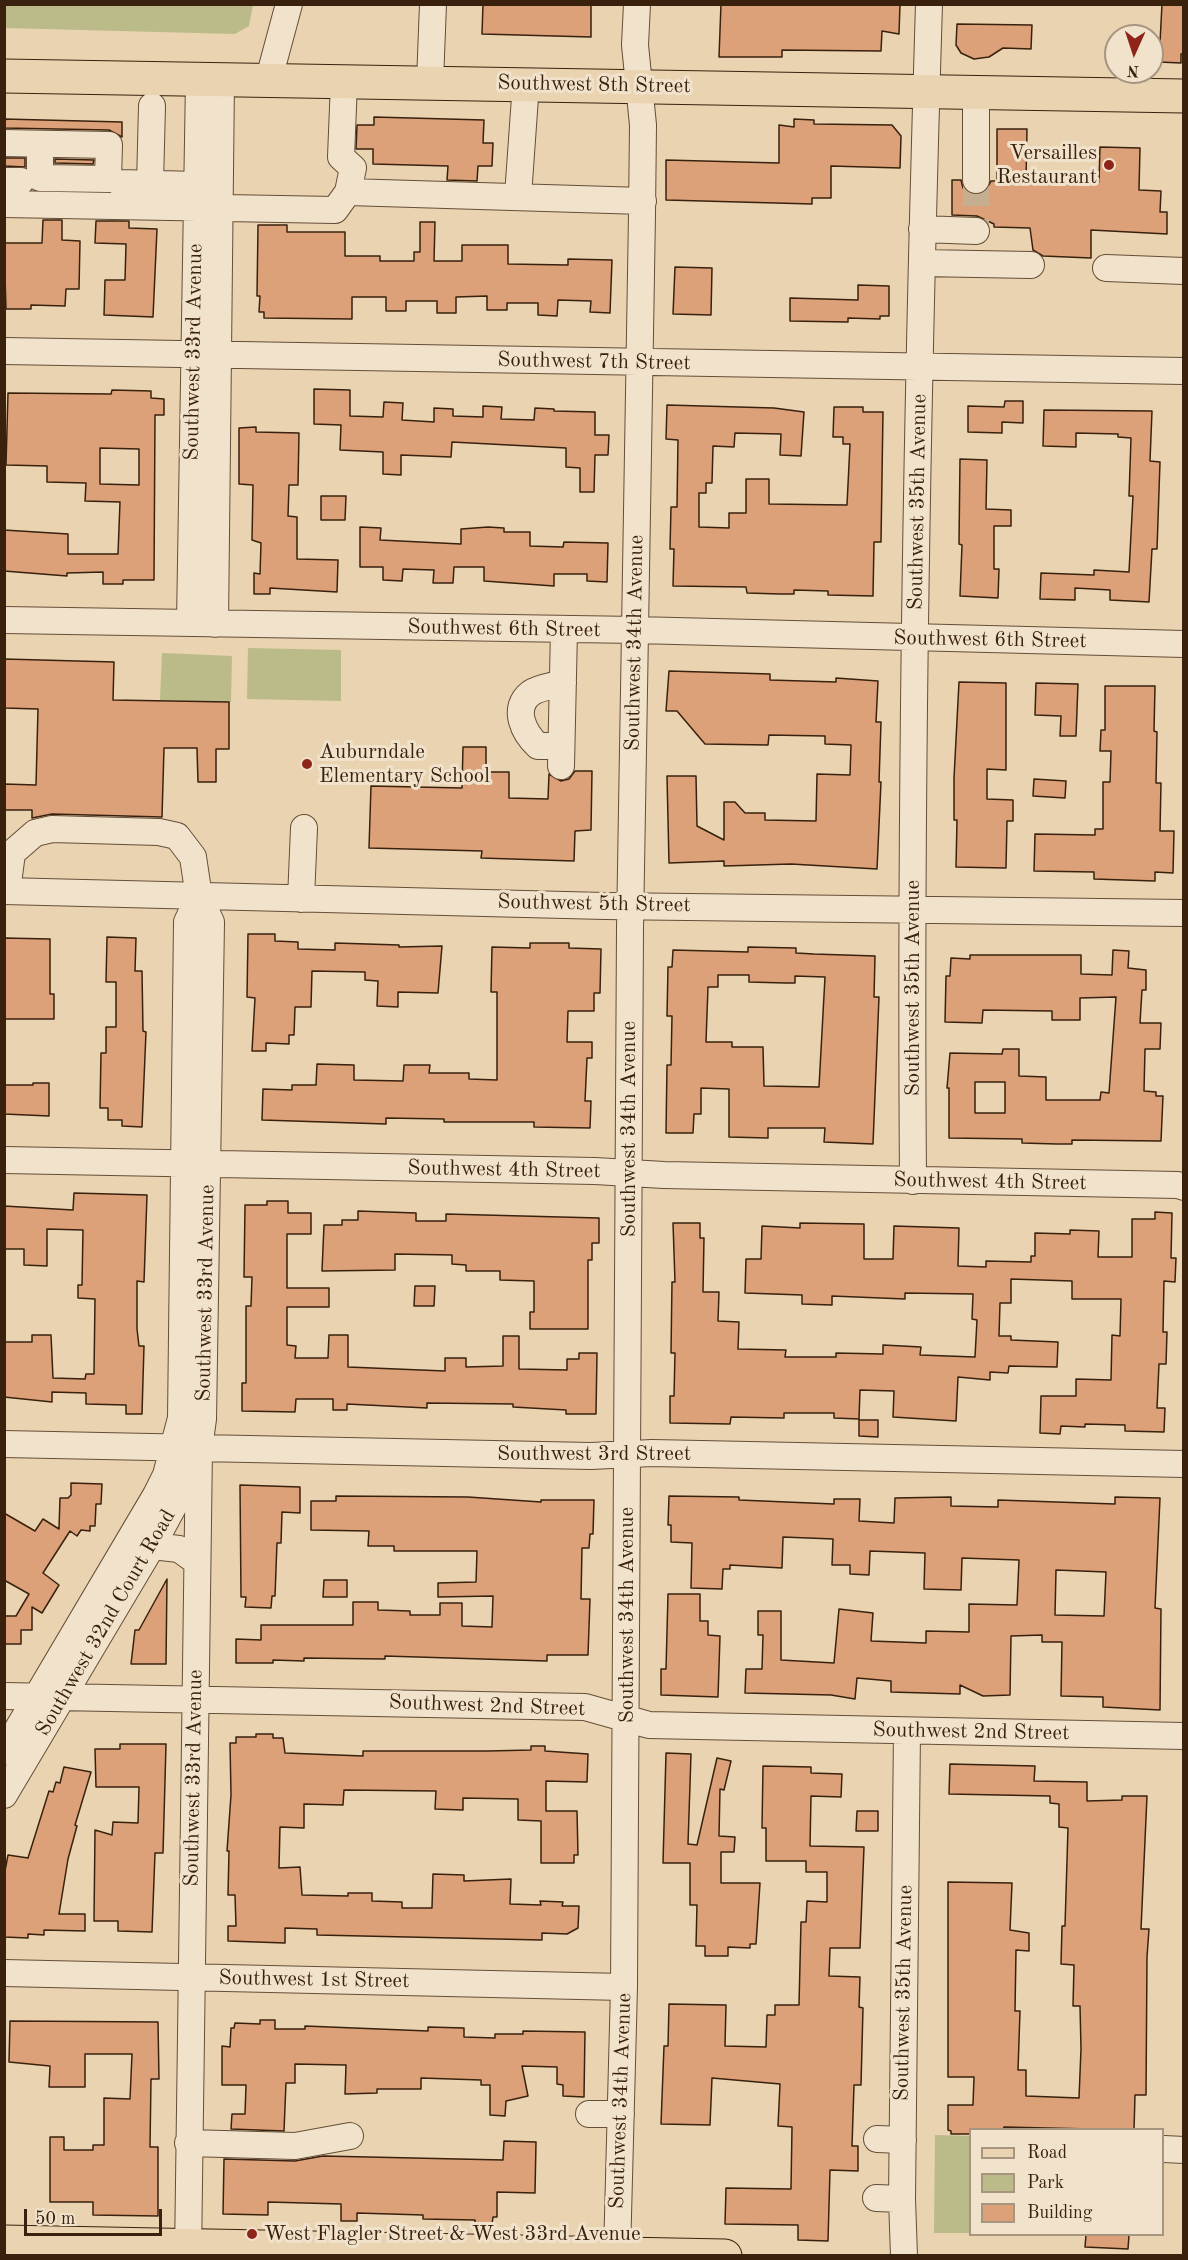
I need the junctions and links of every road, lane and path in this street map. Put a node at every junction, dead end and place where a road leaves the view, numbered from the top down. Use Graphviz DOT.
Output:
graph roads {
  1 [pos="289,4"];
  2 [pos="433,4"];
  3 [pos="637,4"];
  4 [pos="929,4"];
  5 [pos="4,76"];
  6 [pos="210,81"];
  7 [pos="268,82"];
  8 [pos="344,82"];
  9 [pos="430,82"];
  10 [pos="526,83"];
  11 [pos="640,85"];
  12 [pos="926,91"];
  13 [pos="976,92"];
  14 [pos="1184,96"];
  15 [pos="152,106"];
  16 [pos="4,143"];
  17 [pos="40,144"];
  18 [pos="976,180"];
  19 [pos="120,183"];
  20 [pos="150,184"];
  21 [pos="348,192"];
  22 [pos="518,196"];
  23 [pos="205,200"];
  24 [pos="643,201"];
  25 [pos="4,204"];
  26 [pos="922,229"];
  27 [pos="922,263"];
  28 [pos="976,264"];
  29 [pos="1031,265"];
  30 [pos="1106,268"];
  31 [pos="1184,271"];
  32 [pos="4,351"];
  33 [pos="206,354"];
  34 [pos="638,363"];
  35 [pos="920,368"];
  36 [pos="1184,371"];
  37 [pos="4,620"];
  38 [pos="189,623"];
  39 [pos="215,624"];
  40 [pos="564,630"];
  41 [pos="636,630"];
  42 [pos="916,639"];
  43 [pos="1184,644"];
  44 [pos="563,683"];
  45 [pos="304,828"];
  46 [pos="6,891"];
  47 [pos="199,897"];
  48 [pos="301,899"];
  49 [pos="631,905"];
  50 [pos="914,909"];
  51 [pos="1184,913"];
  52 [pos="4,1160"];
  53 [pos="183,1163"];
  54 [pos="209,1164"];
  55 [pos="629,1173"];
  56 [pos="913,1181"];
  57 [pos="1184,1187"];
  58 [pos="4,1444"];
  59 [pos="187,1448"];
  60 [pos="628,1454"];
  61 [pos="1184,1464"];
  62 [pos="152,1546"];
  63 [pos="197,1562"];
  64 [pos="4,1696"];
  65 [pos="39,1697"];
  66 [pos="64,1697"];
  67 [pos="195,1699"];
  68 [pos="627,1719"];
  69 [pos="907,1731"];
  70 [pos="1184,1737"];
  71 [pos="4,1752"];
  72 [pos="4,1795"];
  73 [pos="4,1973"];
  74 [pos="192,1977"];
  75 [pos="624,1987"];
  76 [pos="589,2114"];
  77 [pos="621,2114"];
  78 [pos="351,2136"];
  79 [pos="876,2139"];
  80 [pos="903,2140"];
  81 [pos="188,2144"];
  82 [pos="876,2198"];
  83 [pos="902,2199"];
  84 [pos="15,2237"];
  85 [pos="188,2250"];
  86 [pos="617,2254"];
  87 [pos="725,2256"];
  88 [pos="904,2256"];
  1 -- 7 [label="street"];
  2 -- 9 [label="street"];
  3 -- 11 [label="street, Southwest 34th Avenue"];
  4 -- 12 [label="street, Southwest 35th Avenue"];
  5 -- 6 [label="main road, Southwest 8th Street"];
  6 -- 7 [label="main road, Southwest 8th Street"];
  6 -- 23 [label="street, Southwest 33rd Avenue"];
  7 -- 8 [label="main road, Southwest 8th Street"];
  8 -- 9 [label="main road, Southwest 8th Street"];
  8 -- 21 [label="street"];
  9 -- 10 [label="main road, Southwest 8th Street"];
  10 -- 11 [label="main road, Southwest 8th Street"];
  10 -- 22 [label="street"];
  11 -- 12 [label="main road, Southwest 8th Street"];
  11 -- 24 [label="street, Southwest 34th Avenue"];
  12 -- 13 [label="main road, Southwest 8th Street"];
  12 -- 26 [label="street, Southwest 35th Avenue"];
  13 -- 14 [label="main road, Southwest 8th Street"];
  13 -- 18 [label="street"];
  15 -- 20 [label="street"];
  16 -- 17 [label="street"];
  19 -- 20 [label="street"];
  20 -- 23 [label="street"];
  21 -- 22 [label="street"];
  21 -- 23 [label="street"];
  22 -- 24 [label="street"];
  23 -- 25 [label="street"];
  23 -- 33 [label="street, Southwest 33rd Avenue"];
  24 -- 34 [label="street, Southwest 34th Avenue"];
  26 -- 27 [label="street, Southwest 35th Avenue"];
  26 -- 28 [label="street"];
  27 -- 28 [label="street"];
  27 -- 35 [label="street, Southwest 35th Avenue"];
  28 -- 29 [label="street"];
  30 -- 31 [label="street"];
  32 -- 33 [label="street, Southwest 7th Street"];
  33 -- 34 [label="street, Southwest 7th Street"];
  33 -- 38 [label="street, Southwest 33rd Avenue"];
  33 -- 39 [label="street, Southwest 33rd Avenue"];
  34 -- 35 [label="street, Southwest 7th Street"];
  34 -- 41 [label="street, Southwest 34th Avenue"];
  35 -- 36 [label="street, Southwest 7th Street"];
  35 -- 42 [label="street, Southwest 35th Avenue"];
  37 -- 38 [label="street, Southwest 6th Street"];
  38 -- 39 [label="street, Southwest 6th Street"];
  39 -- 40 [label="street, Southwest 6th Street"];
  40 -- 41 [label="street, Southwest 6th Street"];
  40 -- 44 [label="street"];
  41 -- 42 [label="street, Southwest 6th Street"];
  41 -- 49 [label="street, Southwest 34th Avenue"];
  42 -- 43 [label="street, Southwest 6th Street"];
  42 -- 50 [label="street, Southwest 35th Avenue"];
  44 -- 44 [label="street"];
  45 -- 48 [label="street"];
  46 -- 47 [label="street, Southwest 5th Street"];
  46 -- 47 [label="street"];
  47 -- 48 [label="street, Southwest 5th Street"];
  47 -- 53 [label="street, Southwest 33rd Avenue"];
  47 -- 54 [label="street, Southwest 33rd Avenue"];
  48 -- 49 [label="street, Southwest 5th Street"];
  49 -- 50 [label="street, Southwest 5th Street"];
  49 -- 55 [label="street, Southwest 34th Avenue"];
  50 -- 51 [label="street, Southwest 5th Street"];
  50 -- 56 [label="street, Southwest 35th Avenue"];
  52 -- 53 [label="street, Southwest 4th Street"];
  53 -- 54 [label="street, Southwest 4th Street"];
  53 -- 59 [label="street, Southwest 33rd Avenue"];
  54 -- 55 [label="street, Southwest 4th Street"];
  54 -- 59 [label="street, Southwest 33rd Avenue"];
  55 -- 56 [label="street, Southwest 4th Street"];
  55 -- 60 [label="street, Southwest 34th Avenue"];
  56 -- 57 [label="street, Southwest 4th Street"];
  58 -- 59 [label="street, Southwest 3rd Street"];
  59 -- 60 [label="street, Southwest 3rd Street"];
  59 -- 62 [label="street, Southwest 32nd Court Road"];
  59 -- 63 [label="street, Southwest 33rd Avenue"];
  59 -- 65 [label="street, Southwest 32nd Court Road"];
  60 -- 61 [label="street, Southwest 3rd Street"];
  60 -- 68 [label="street, Southwest 34th Avenue"];
  62 -- 63 [label="street"];
  62 -- 66 [label="street, Southwest 32nd Court Road"];
  63 -- 67 [label="street, Southwest 33rd Avenue"];
  64 -- 65 [label="street, Southwest 2nd Street"];
  65 -- 66 [label="street, Southwest 2nd Street"];
  65 -- 71 [label="street, Southwest 32nd Court Road"];
  66 -- 67 [label="street, Southwest 2nd Street"];
  66 -- 72 [label="street, Southwest 32nd Court Road"];
  67 -- 68 [label="street, Southwest 2nd Street"];
  67 -- 74 [label="street, Southwest 33rd Avenue"];
  68 -- 69 [label="street, Southwest 2nd Street"];
  68 -- 75 [label="street, Southwest 34th Avenue"];
  69 -- 70 [label="street, Southwest 2nd Street"];
  69 -- 80 [label="street, Southwest 35th Avenue"];
  73 -- 74 [label="street, Southwest 1st Street"];
  74 -- 75 [label="street, Southwest 1st Street"];
  74 -- 81 [label="street, Southwest 33rd Avenue"];
  75 -- 77 [label="street, Southwest 34th Avenue"];
  76 -- 77 [label="street"];
  77 -- 86 [label="street, Southwest 34th Avenue"];
  78 -- 81 [label="street"];
  79 -- 80 [label="street"];
  80 -- 83 [label="street, Southwest 35th Avenue"];
  81 -- 85 [label="street, Southwest 33rd Avenue"];
  82 -- 83 [label="street"];
  83 -- 88 [label="street, Southwest 35th Avenue"];
  84 -- 85 [label="main road"];
  85 -- 86 [label="main road"];
  86 -- 87 [label="main road"];
}
